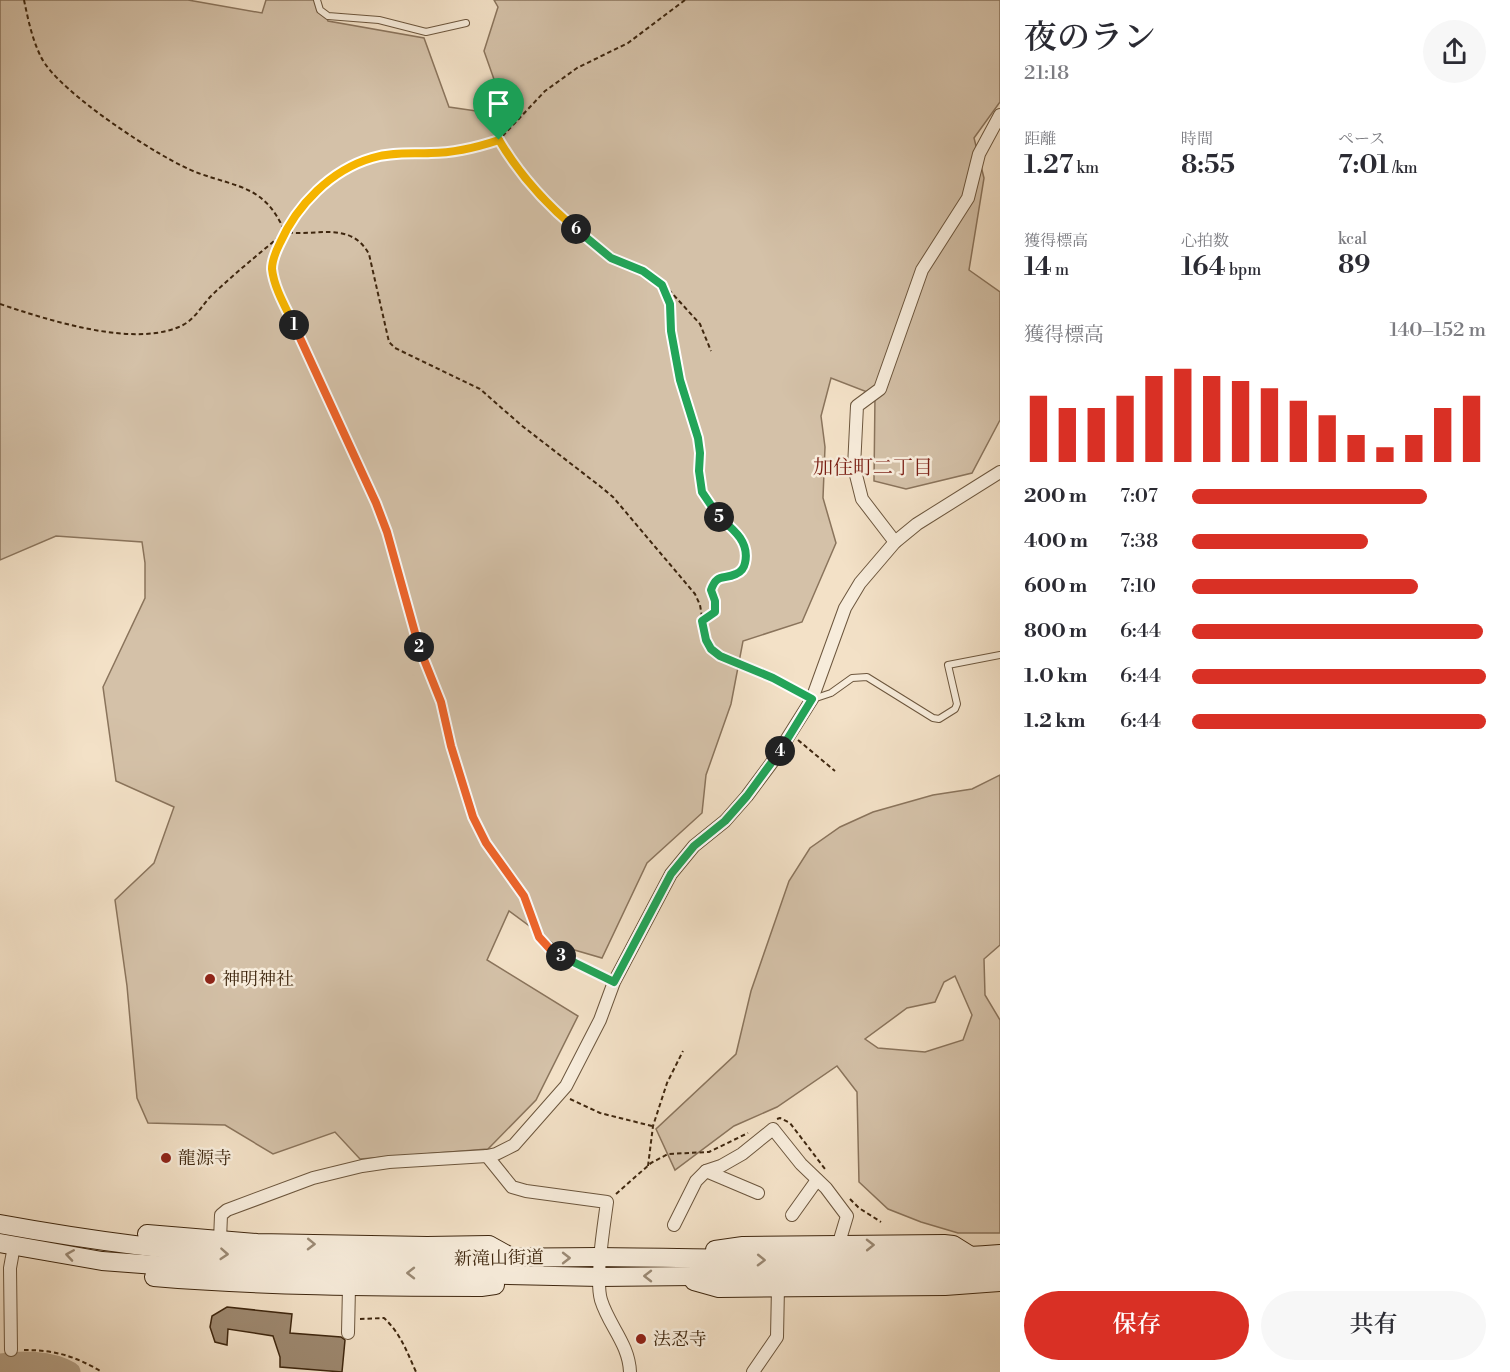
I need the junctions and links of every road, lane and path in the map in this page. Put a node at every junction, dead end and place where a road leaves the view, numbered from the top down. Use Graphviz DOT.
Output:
graph roads {
  1 [pos="24,0"];
  2 [pos="317,0"];
  3 [pos="685,0"];
  4 [pos="466,23"];
  5 [pos="1000,116"];
  6 [pos="499,140"];
  7 [pos="285,232"];
  8 [pos="662,285"];
  9 [pos="0,304"];
  10 [pos="711,351"];
  11 [pos="1000,472"];
  12 [pos="895,542"];
  13 [pos="702,621"];
  14 [pos="1000,655"];
  15 [pos="812,699"];
  16 [pos="790,734"];
  17 [pos="835,771"];
  18 [pos="614,982"];
  19 [pos="683,1050"];
  20 [pos="559,1094"];
  21 [pos="652,1126"];
  22 [pos="487,1156"];
  23 [pos="648,1166"];
  24 [pos="706,1171"];
  25 [pos="817,1180"];
  26 [pos="758,1193"];
  27 [pos="792,1215"];
  28 [pos="0,1224"];
  29 [pos="674,1225"];
  30 [pos="22,1227"];
  31 [pos="220,1240"];
  32 [pos="7,1245"];
  33 [pos="838,1246"];
  34 [pos="1000,1254"];
  35 [pos="969,1255"];
  36 [pos="600,1257"];
  37 [pos="513,1258"];
  38 [pos="666,1258"];
  39 [pos="102,1261"];
  40 [pos="1000,1270"];
  41 [pos="550,1276"];
  42 [pos="683,1276"];
  43 [pos="600,1277"];
  44 [pos="1000,1282"];
  45 [pos="349,1287"];
  46 [pos="778,1287"];
  47 [pos="6,1319"];
  48 [pos="349,1319"];
  49 [pos="348,1333"];
  50 [pos="11,1350"];
  51 [pos="102,1372"];
  52 [pos="416,1372"];
  53 [pos="630,1372"];
  54 [pos="753,1372"];
  1 -- 7 [label="path"];
  2 -- 4 [label="lane"];
  3 -- 6 [label="path"];
  5 -- 12 [label="street"];
  6 -- 7 [label="path"];
  6 -- 8 [label="path"];
  7 -- 9 [label="path"];
  7 -- 13 [label="path"];
  7 -- 18 [label="path"];
  8 -- 10 [label="path"];
  8 -- 13 [label="path"];
  11 -- 12 [label="street"];
  12 -- 15 [label="street"];
  13 -- 15 [label="path"];
  14 -- 15 [label="lane"];
  15 -- 16 [label="street"];
  16 -- 17 [label="path"];
  16 -- 18 [label="street"];
  18 -- 20 [label="street"];
  19 -- 21 [label="path"];
  20 -- 21 [label="path"];
  20 -- 22 [label="street"];
  21 -- 23 [label="path"];
  22 -- 31 [label="street"];
  22 -- 36 [label="street"];
  24 -- 25 [label="street"];
  24 -- 26 [label="street"];
  24 -- 29 [label="street"];
  25 -- 27 [label="street"];
  25 -- 33 [label="street"];
  28 -- 30 [label="main road, 新滝山街道"];
  30 -- 31 [label="main road"];
  30 -- 37 [label="main road, 新滝山街道, one-way"];
  31 -- 37 [label="main road, one-way"];
  39 -- 32 [label="main road, 新滝山街道, one-way"];
  32 -- 47 [label="street"];
  33 -- 35 [label="main road, one-way"];
  33 -- 38 [label="main road"];
  34 -- 35 [label="main road, 新滝山街道"];
  38 -- 35 [label="main road, 新滝山街道, one-way"];
  37 -- 36 [label="main road, 新滝山街道, one-way"];
  36 -- 38 [label="main road, 新滝山街道"];
  36 -- 43 [label="street"];
  41 -- 39 [label="main road, 新滝山街道, one-way"];
  39 -- 45 [label="main road"];
  40 -- 42 [label="main road, 新滝山街道"];
  41 -- 43 [label="main road, 新滝山街道"];
  41 -- 45 [label="main road"];
  42 -- 43 [label="main road, 新滝山街道, one-way"];
  42 -- 46 [label="main road"];
  43 -- 53 [label="street"];
  44 -- 46 [label="main road"];
  45 -- 48 [label="street"];
  46 -- 54 [label="street"];
  47 -- 50 [label="street"];
  48 -- 49 [label="street"];
  48 -- 52 [label="path"];
  50 -- 51 [label="path"];
}
